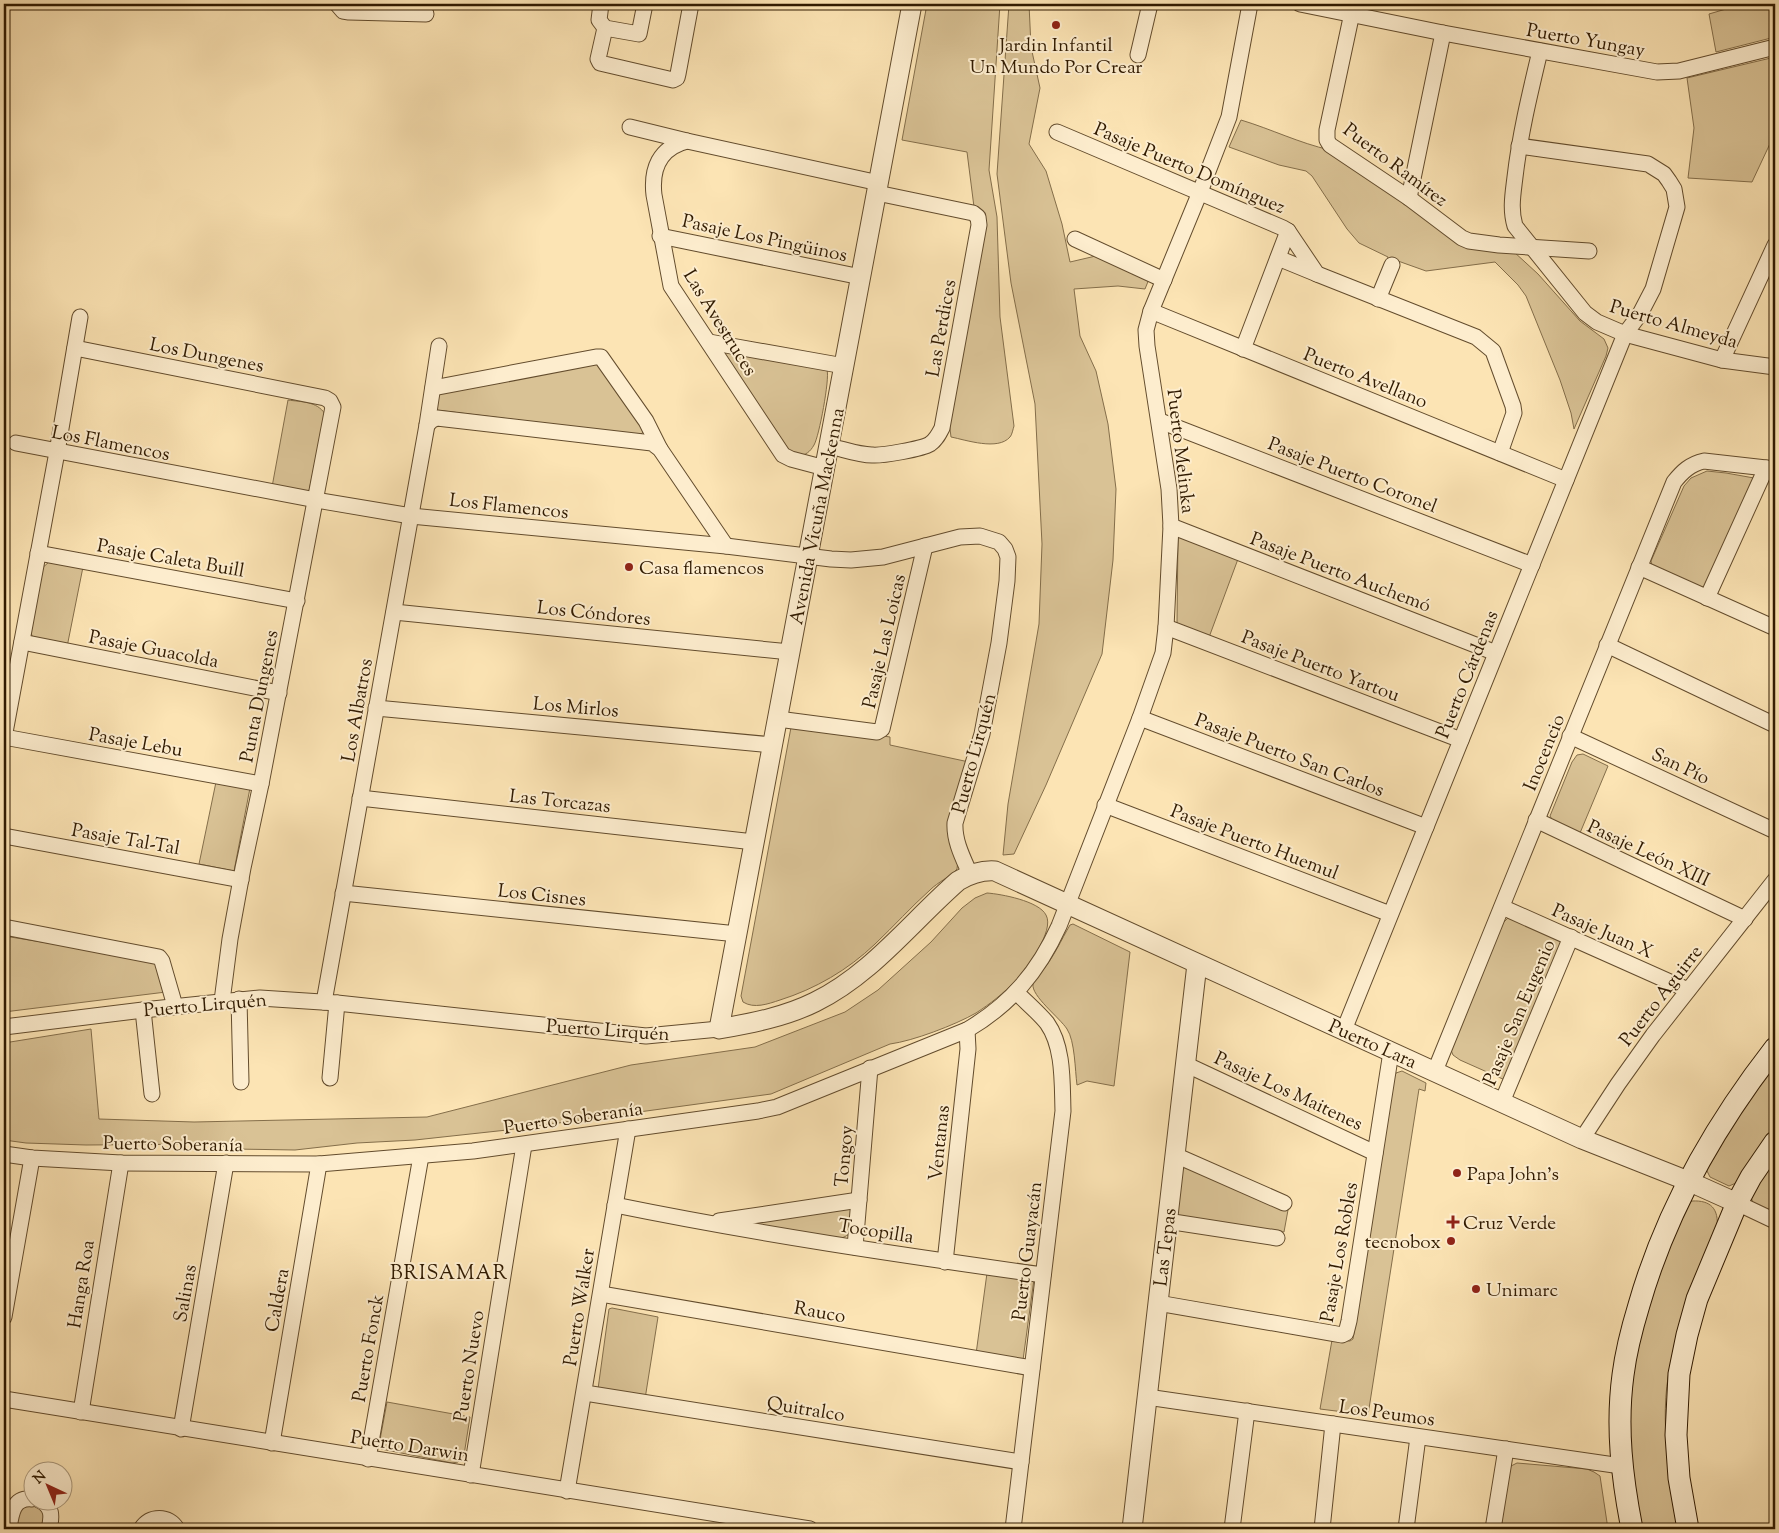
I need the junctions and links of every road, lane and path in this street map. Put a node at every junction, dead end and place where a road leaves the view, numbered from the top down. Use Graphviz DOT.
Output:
graph roads {
  1 [pos="337,4"];
  2 [pos="601,4"];
  3 [pos="645,4"];
  4 [pos="692,4"];
  5 [pos="912,4"];
  6 [pos="1150,4"];
  7 [pos="1250,4"];
  8 [pos="1300,4"];
  9 [pos="1352,13"];
  10 [pos="426,14"];
  11 [pos="605,28"];
  12 [pos="1443,32"];
  13 [pos="1775,47"];
  14 [pos="1540,51"];
  15 [pos="1138,55"];
  16 [pos="630,127"];
  17 [pos="1056,132"];
  18 [pos="687,142"];
  19 [pos="1518,146"];
  20 [pos="878,188"];
  21 [pos="1200,192"];
  22 [pos="1409,198"];
  23 [pos="1288,231"];
  24 [pos="660,236"];
  25 [pos="1075,239"];
  26 [pos="1775,245"];
  27 [pos="1532,248"];
  28 [pos="1589,251"];
  29 [pos="1278,258"];
  30 [pos="1392,265"];
  31 [pos="1316,274"];
  32 [pos="861,277"];
  33 [pos="1164,280"];
  34 [pos="1378,299"];
  35 [pos="1151,311"];
  36 [pos="80,316"];
  37 [pos="1626,334"];
  38 [pos="709,342"];
  39 [pos="439,346"];
  40 [pos="75,348"];
  41 [pos="1243,349"];
  42 [pos="1722,360"];
  43 [pos="844,366"];
  44 [pos="1775,367"];
  45 [pos="433,388"];
  46 [pos="330,401"];
  47 [pos="1160,421"];
  48 [pos="427,425"];
  49 [pos="16,443"];
  50 [pos="829,446"];
  51 [pos="660,449"];
  52 [pos="57,452"];
  53 [pos="1500,453"];
  54 [pos="825,468"];
  55 [pos="1771,469"];
  56 [pos="1566,480"];
  57 [pos="316,500"];
  58 [pos="411,516"];
  59 [pos="1171,526"];
  60 [pos="999,542"];
  61 [pos="726,546"];
  62 [pos="925,546"];
  63 [pos="38,553"];
  64 [pos="808,556"];
  65 [pos="1532,565"];
  66 [pos="1639,567"];
  67 [pos="1707,598"];
  68 [pos="297,601"];
  69 [pos="394,612"];
  70 [pos="1166,627"];
  71 [pos="1775,628"];
  72 [pos="22,642"];
  73 [pos="1607,646"];
  74 [pos="790,652"];
  75 [pos="1496,653"];
  76 [pos="279,693"];
  77 [pos="376,708"];
  78 [pos="1140,718"];
  79 [pos="778,719"];
  80 [pos="1775,725"];
  81 [pos="1570,736"];
  82 [pos="4,738"];
  83 [pos="1461,740"];
  84 [pos="773,745"];
  85 [pos="261,784"];
  86 [pos="360,798"];
  87 [pos="1106,805"];
  88 [pos="1536,820"];
  89 [pos="1426,827"];
  90 [pos="1775,831"];
  91 [pos="4,836"];
  92 [pos="754,842"];
  93 [pos="970,874"];
  94 [pos="241,880"];
  95 [pos="1775,880"];
  96 [pos="343,893"];
  97 [pos="1069,903"];
  98 [pos="1502,907"];
  99 [pos="1390,914"];
  100 [pos="1745,919"];
  101 [pos="4,927"];
  102 [pos="737,934"];
  103 [pos="1571,937"];
  104 [pos="1197,964"];
  105 [pos="1688,990"];
  106 [pos="1016,992"];
  107 [pos="239,999"];
  108 [pos="222,1001"];
  109 [pos="331,1002"];
  110 [pos="175,1006"];
  111 [pos="142,1010"];
  112 [pos="4,1027"];
  113 [pos="719,1029"];
  114 [pos="967,1030"];
  115 [pos="1344,1030"];
  116 [pos="1775,1048"];
  117 [pos="1391,1052"];
  118 [pos="1185,1064"];
  119 [pos="870,1068"];
  120 [pos="1435,1071"];
  121 [pos="330,1078"];
  122 [pos="241,1082"];
  123 [pos="152,1094"];
  124 [pos="1502,1102"];
  125 [pos="628,1129"];
  126 [pos="1582,1139"];
  127 [pos="1775,1142"];
  128 [pos="524,1145"];
  129 [pos="1376,1153"];
  130 [pos="4,1154"];
  131 [pos="1175,1155"];
  132 [pos="421,1156"];
  133 [pos="32,1158"];
  134 [pos="121,1163"];
  135 [pos="226,1163"];
  136 [pos="320,1164"];
  137 [pos="1688,1182"];
  138 [pos="859,1200"];
  139 [pos="1284,1203"];
  140 [pos="1737,1203"];
  141 [pos="615,1205"];
  142 [pos="1167,1221"];
  143 [pos="1775,1221"];
  144 [pos="703,1223"];
  145 [pos="1278,1238"];
  146 [pos="855,1247"];
  147 [pos="945,1262"];
  148 [pos="1043,1275"];
  149 [pos="601,1294"];
  150 [pos="1158,1302"];
  151 [pos="4,1317"];
  152 [pos="1032,1368"];
  153 [pos="585,1394"];
  154 [pos="1147,1397"];
  155 [pos="4,1399"];
  156 [pos="1247,1411"];
  157 [pos="81,1412"];
  158 [pos="1333,1424"];
  159 [pos="182,1429"];
  160 [pos="1418,1436"];
  161 [pos="272,1443"];
  162 [pos="1506,1450"];
  163 [pos="368,1459"];
  164 [pos="1021,1462"];
  165 [pos="1622,1466"];
  166 [pos="472,1475"];
  167 [pos="567,1491"];
  168 [pos="22,1499"];
  169 [pos="50,1510"];
  170 [pos="9,1529"];
  171 [pos="50,1529"];
  172 [pos="141,1529"];
  173 [pos="177,1529"];
  174 [pos="810,1529"];
  175 [pos="1013,1529"];
  176 [pos="1132,1529"];
  177 [pos="1232,1529"];
  178 [pos="1322,1529"];
  179 [pos="1406,1529"];
  180 [pos="1493,1529"];
  181 [pos="1632,1529"];
  182 [pos="1688,1529"];
  1 -- 10 [label="street"];
  2 -- 11 [label="street"];
  3 -- 11 [label="street"];
  4 -- 11 [label="street"];
  5 -- 20 [label="street, Avenida Vicuña Mackenna"];
  6 -- 15 [label="street"];
  7 -- 21 [label="street, Puerto Melinka"];
  8 -- 9 [label="street, Puerto Yungay"];
  9 -- 12 [label="street, Puerto Yungay"];
  9 -- 22 [label="street, Puerto Ramírez"];
  12 -- 14 [label="street, Puerto Yungay"];
  12 -- 22 [label="street"];
  13 -- 14 [label="street, Puerto Yungay"];
  14 -- 19 [label="street, Puerto Almeyda"];
  16 -- 18 [label="street"];
  17 -- 21 [label="street, Pasaje Puerto Domínguez"];
  18 -- 20 [label="street"];
  18 -- 24 [label="street, Las Avestruces"];
  19 -- 27 [label="street, Puerto Almeyda"];
  19 -- 37 [label="street, Puerto Cárdenas"];
  20 -- 32 [label="street, Avenida Vicuña Mackenna"];
  20 -- 50 [label="street, Las Perdices"];
  21 -- 23 [label="street, Pasaje Puerto Domínguez"];
  21 -- 33 [label="street, Puerto Melinka"];
  22 -- 27 [label="street, Puerto Ramírez"];
  23 -- 29 [label="street"];
  23 -- 31 [label="street, Pasaje Puerto Domínguez"];
  24 -- 32 [label="street, Pasaje Los Pingüinos"];
  24 -- 38 [label="street, Las Avestruces"];
  25 -- 33 [label="street"];
  26 -- 42 [label="street"];
  27 -- 28 [label="street, Puerto Ramírez"];
  27 -- 37 [label="street, Puerto Almeyda"];
  29 -- 31 [label="street"];
  29 -- 41 [label="street"];
  30 -- 34 [label="street"];
  31 -- 34 [label="street"];
  32 -- 43 [label="street, Avenida Vicuña Mackenna"];
  33 -- 35 [label="street, Puerto Melinka"];
  34 -- 53 [label="street"];
  35 -- 41 [label="street, Puerto Avellano"];
  35 -- 47 [label="street, Puerto Melinka"];
  36 -- 40 [label="street"];
  37 -- 42 [label="street, Puerto Almeyda"];
  37 -- 56 [label="street, Puerto Cárdenas"];
  38 -- 43 [label="street"];
  38 -- 54 [label="street, Las Avestruces"];
  39 -- 45 [label="street, Los Albatros"];
  40 -- 46 [label="street, Los Dungenes"];
  40 -- 52 [label="street"];
  41 -- 53 [label="street, Puerto Avellano"];
  42 -- 44 [label="street, Puerto Almeyda"];
  43 -- 50 [label="street, Avenida Vicuña Mackenna"];
  45 -- 48 [label="street, Los Albatros"];
  45 -- 51 [label="street"];
  46 -- 57 [label="street, Punta Dungenes"];
  47 -- 59 [label="street, Puerto Melinka"];
  47 -- 65 [label="street, Pasaje Puerto Coronel"];
  48 -- 51 [label="street"];
  48 -- 58 [label="street, Los Albatros"];
  49 -- 52 [label="street, Los Flamencos"];
  50 -- 54 [label="street, Avenida Vicuña Mackenna"];
  51 -- 61 [label="street"];
  52 -- 57 [label="street, Los Flamencos"];
  52 -- 63 [label="street"];
  53 -- 56 [label="street, Puerto Avellano"];
  54 -- 64 [label="street, Avenida Vicuña Mackenna"];
  55 -- 66 [label="street, Inocencio"];
  55 -- 67 [label="street"];
  56 -- 65 [label="street, Puerto Cárdenas"];
  57 -- 58 [label="street, Los Flamencos"];
  57 -- 68 [label="street, Punta Dungenes"];
  58 -- 61 [label="street, Los Flamencos"];
  58 -- 69 [label="street, Los Albatros"];
  59 -- 70 [label="street, Puerto Melinka"];
  59 -- 75 [label="street, Pasaje Puerto Auchemó"];
  60 -- 62 [label="street, Los Flamencos"];
  60 -- 93 [label="street, Puerto Lirquén"];
  61 -- 64 [label="street, Los Flamencos"];
  62 -- 64 [label="street, Los Flamencos"];
  62 -- 79 [label="street, Pasaje Las Loicas"];
  63 -- 68 [label="street, Pasaje Caleta Buill"];
  63 -- 72 [label="street"];
  64 -- 74 [label="street, Avenida Vicuña Mackenna"];
  65 -- 75 [label="street, Puerto Cárdenas"];
  66 -- 67 [label="street"];
  66 -- 73 [label="street, Inocencio"];
  67 -- 71 [label="street"];
  68 -- 76 [label="street, Punta Dungenes"];
  69 -- 74 [label="street, Los Cóndores"];
  69 -- 77 [label="street, Los Albatros"];
  70 -- 78 [label="street, Puerto Melinka"];
  70 -- 83 [label="street, Pasaje Puerto Yartou"];
  72 -- 76 [label="street, Pasaje Guacolda"];
  72 -- 82 [label="street"];
  73 -- 80 [label="street"];
  73 -- 81 [label="street, Inocencio"];
  74 -- 79 [label="street, Avenida Vicuña Mackenna"];
  75 -- 83 [label="street, Puerto Cárdenas"];
  76 -- 85 [label="street, Punta Dungenes"];
  77 -- 84 [label="street, Los Mirlos"];
  77 -- 86 [label="street, Los Albatros"];
  78 -- 87 [label="street, Puerto Melinka"];
  78 -- 89 [label="street, Pasaje Puerto San Carlos"];
  79 -- 84 [label="street, Avenida Vicuña Mackenna"];
  81 -- 88 [label="street, Inocencio"];
  81 -- 90 [label="street, San Pío"];
  82 -- 85 [label="street, Pasaje Lebu"];
  83 -- 89 [label="street, Puerto Cárdenas"];
  84 -- 92 [label="street, Avenida Vicuña Mackenna"];
  85 -- 94 [label="street, Punta Dungenes"];
  86 -- 92 [label="street, Las Torcazas"];
  86 -- 96 [label="street, Los Albatros"];
  87 -- 97 [label="street, Puerto Melinka"];
  87 -- 99 [label="street, Pasaje Puerto Huemul"];
  88 -- 98 [label="street, Inocencio"];
  88 -- 100 [label="street, Pasaje León XIII"];
  89 -- 99 [label="street, Puerto Cárdenas"];
  91 -- 94 [label="street, Pasaje Tal-Tal"];
  92 -- 102 [label="street, Avenida Vicuña Mackenna"];
  93 -- 97 [label="street, Puerto Lara"];
  93 -- 113 [label="street, Puerto Lirquén"];
  94 -- 108 [label="street, Punta Dungenes"];
  95 -- 100 [label="street, Puerto Aguirre"];
  96 -- 102 [label="street, Los Cisnes"];
  96 -- 109 [label="street, Los Albatros"];
  97 -- 104 [label="street, Puerto Lara"];
  97 -- 106 [label="street, Puerto Soberanía"];
  98 -- 103 [label="street, Pasaje Juan X"];
  98 -- 120 [label="street, Inocencio"];
  99 -- 115 [label="street, Puerto Cárdenas"];
  100 -- 105 [label="street, Puerto Aguirre"];
  101 -- 110 [label="street"];
  102 -- 113 [label="street, Avenida Vicuña Mackenna"];
  103 -- 105 [label="street, Pasaje Juan X"];
  103 -- 124 [label="street, Pasaje San Eugenio"];
  104 -- 115 [label="street, Puerto Lara"];
  104 -- 118 [label="street, Las Tepas"];
  105 -- 126 [label="street, Puerto Aguirre"];
  106 -- 114 [label="street, Puerto Soberanía"];
  106 -- 148 [label="street, Puerto Guayacán"];
  107 -- 108 [label="street, Puerto Lirquén"];
  107 -- 109 [label="street, Puerto Lirquén"];
  107 -- 122 [label="street"];
  108 -- 110 [label="street, Puerto Lirquén"];
  109 -- 113 [label="street, Puerto Lirquén"];
  109 -- 121 [label="street, Los Albatros"];
  110 -- 111 [label="street, Puerto Lirquén"];
  111 -- 112 [label="street, Puerto Lirquén"];
  111 -- 123 [label="street"];
  114 -- 119 [label="street, Puerto Soberanía"];
  114 -- 147 [label="street, Ventanas"];
  115 -- 117 [label="street, Puerto Lara"];
  116 -- 137 [label="main road"];
  117 -- 120 [label="street, Puerto Lara"];
  117 -- 129 [label="street, Pasaje Los Robles"];
  118 -- 129 [label="street, Pasaje Los Maitenes"];
  118 -- 131 [label="street, Las Tepas"];
  119 -- 125 [label="street, Puerto Soberanía"];
  119 -- 138 [label="street, Tongoy"];
  120 -- 124 [label="street, Puerto Lara"];
  124 -- 126 [label="street, Puerto Lara"];
  125 -- 128 [label="street, Puerto Soberanía"];
  125 -- 141 [label="street, Puerto Walker"];
  126 -- 137 [label="street, Puerto Lara"];
  127 -- 140 [label="main road"];
  128 -- 132 [label="street, Puerto Soberanía"];
  128 -- 166 [label="street, Puerto Nuevo"];
  129 -- 150 [label="street, Pasaje Los Robles"];
  130 -- 133 [label="street, Puerto Soberanía"];
  131 -- 139 [label="street"];
  131 -- 142 [label="street, Las Tepas"];
  132 -- 136 [label="street, Puerto Soberanía"];
  132 -- 163 [label="street, Puerto Fonck"];
  133 -- 134 [label="street, Puerto Soberanía"];
  133 -- 151 [label="street"];
  134 -- 135 [label="street, Puerto Soberanía"];
  134 -- 157 [label="street, Hanga Roa"];
  135 -- 136 [label="street, Puerto Soberanía"];
  135 -- 159 [label="street, Salinas"];
  136 -- 161 [label="street, Caldera"];
  137 -- 140 [label="street, Puerto Lara"];
  137 -- 165 [label="main road"];
  138 -- 144 [label="street, Tocopilla"];
  138 -- 146 [label="street, Tongoy"];
  140 -- 143 [label="street, Puerto Lara"];
  140 -- 182 [label="main road"];
  141 -- 144 [label="street, Tocopilla"];
  141 -- 149 [label="street, Puerto Walker"];
  142 -- 145 [label="street"];
  142 -- 150 [label="street, Las Tepas"];
  144 -- 146 [label="street, Tocopilla"];
  146 -- 147 [label="street, Tocopilla"];
  147 -- 148 [label="street, Tocopilla"];
  148 -- 152 [label="street, Puerto Guayacán"];
  149 -- 152 [label="street, Rauco"];
  149 -- 153 [label="street, Puerto Walker"];
  150 -- 154 [label="street, Las Tepas"];
  152 -- 164 [label="street, Puerto Guayacán"];
  153 -- 164 [label="street, Quitralco"];
  153 -- 167 [label="street, Puerto Walker"];
  154 -- 156 [label="street, Los Peumos"];
  154 -- 176 [label="street, Las Tepas"];
  155 -- 157 [label="street, Puerto Darwin"];
  156 -- 158 [label="street, Los Peumos"];
  156 -- 177 [label="street"];
  157 -- 159 [label="street, Puerto Darwin"];
  158 -- 160 [label="street, Los Peumos"];
  158 -- 178 [label="street"];
  159 -- 161 [label="street, Puerto Darwin"];
  160 -- 162 [label="street, Los Peumos"];
  160 -- 179 [label="street"];
  161 -- 163 [label="street, Puerto Darwin"];
  162 -- 165 [label="street, Los Peumos"];
  162 -- 180 [label="street"];
  163 -- 166 [label="street, Puerto Darwin"];
  164 -- 175 [label="street, Puerto Guayacán"];
  165 -- 181 [label="main road"];
  166 -- 167 [label="street, Puerto Darwin"];
  167 -- 174 [label="street, Puerto Darwin"];
  168 -- 170 [label="street"];
  169 -- 171 [label="street"];
  172 -- 173 [label="street"];
}
